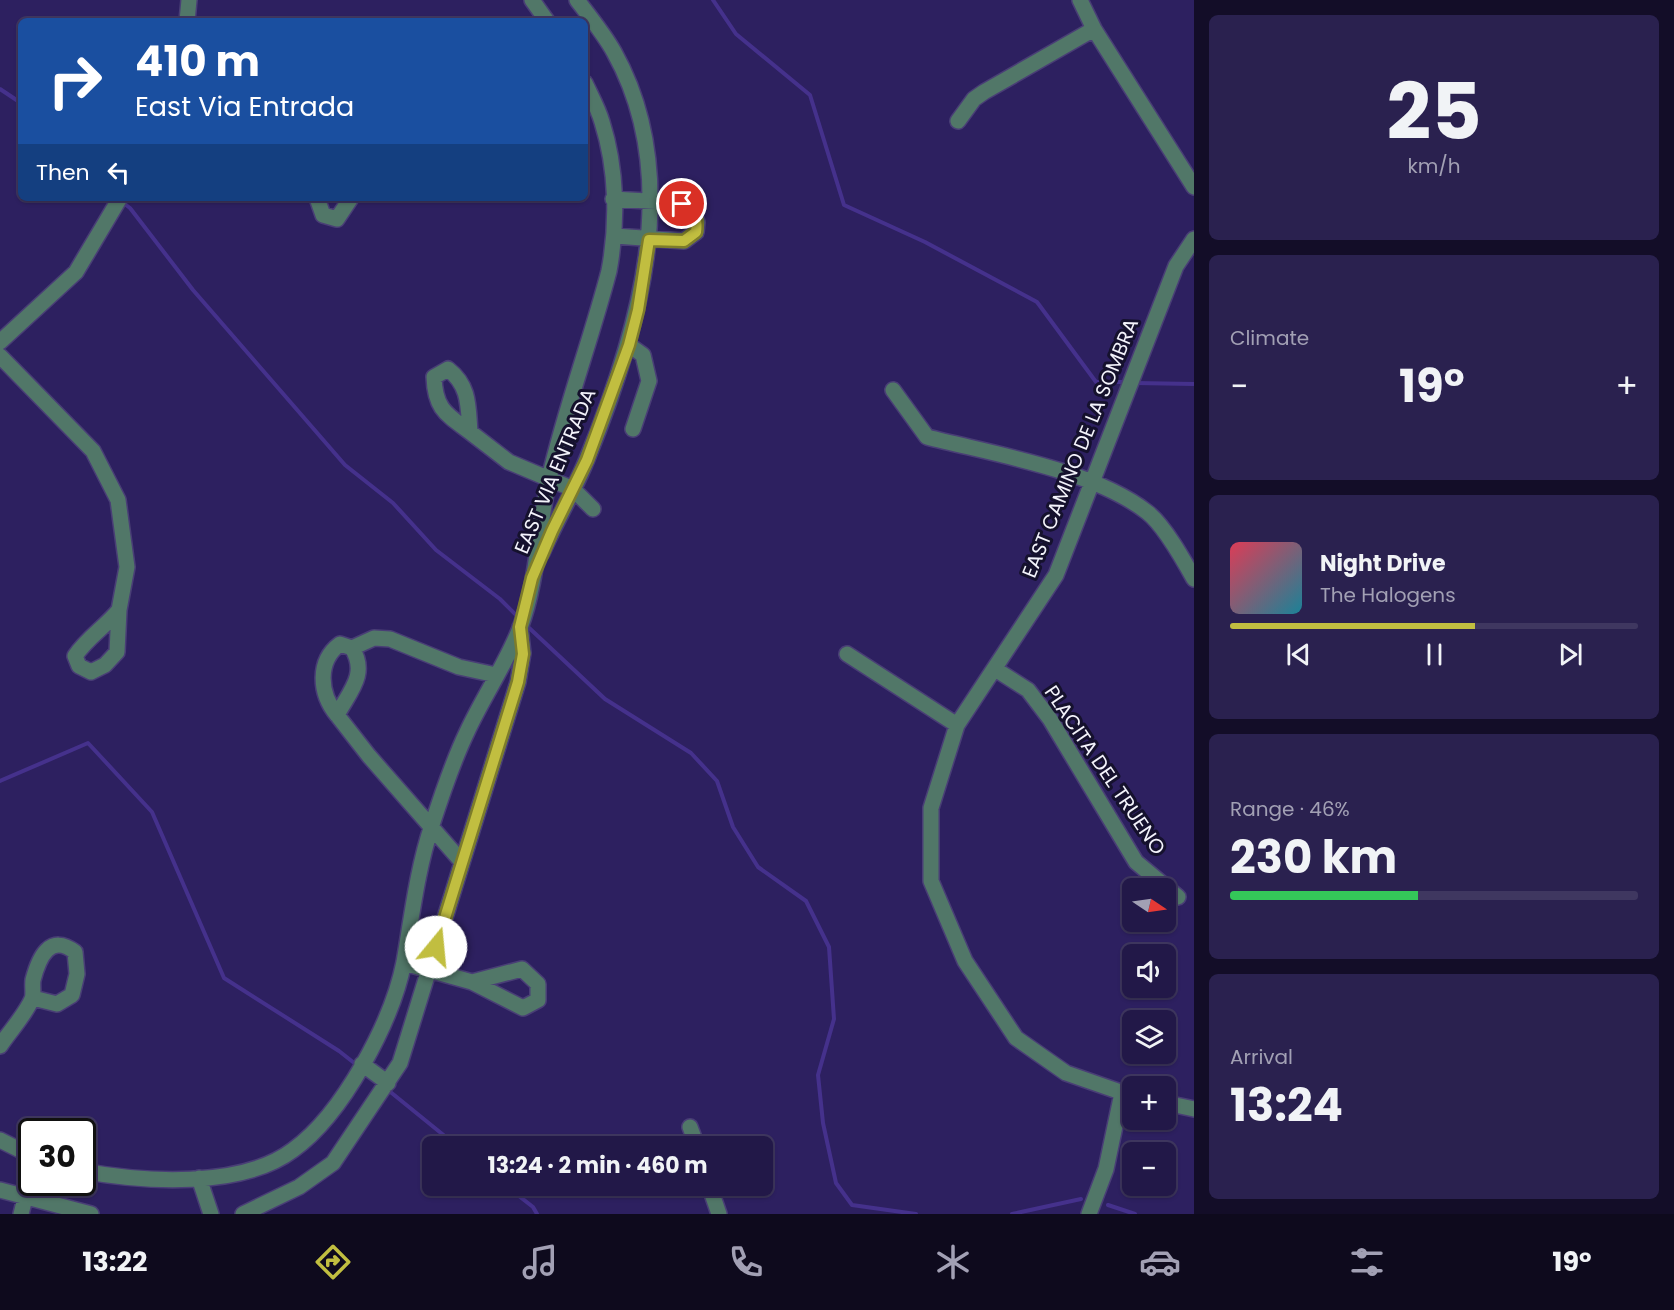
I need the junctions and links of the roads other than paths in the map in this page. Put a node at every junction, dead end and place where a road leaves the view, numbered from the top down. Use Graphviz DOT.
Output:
graph roads {
  1 [pos="189,0"];
  2 [pos="532,0"];
  3 [pos="577,0"];
  4 [pos="1080,0"];
  5 [pos="187,18"];
  6 [pos="545,18"];
  7 [pos="1094,29"];
  8 [pos="588,90"];
  9 [pos="957,121"];
  10 [pos="1194,187"];
  11 [pos="613,199"];
  12 [pos="649,200"];
  13 [pos="118,201"];
  14 [pos="318,201"];
  15 [pos="349,201"];
  16 [pos="615,236"];
  17 [pos="1194,239"];
  18 [pos="649,240"];
  19 [pos="0,342"];
  20 [pos="629,345"];
  21 [pos="0,356"];
  22 [pos="893,390"];
  23 [pos="633,429"];
  24 [pos="470,432"];
  25 [pos="549,478"];
  26 [pos="1094,480"];
  27 [pos="573,489"];
  28 [pos="593,508"];
  29 [pos="532,578"];
  30 [pos="1194,579"];
  31 [pos="119,610"];
  32 [pos="520,627"];
  33 [pos="352,648"];
  34 [pos="847,654"];
  35 [pos="995,669"];
  36 [pos="496,675"];
  37 [pos="337,715"];
  38 [pos="957,725"];
  39 [pos="431,827"];
  40 [pos="462,862"];
  41 [pos="1178,897"];
  42 [pos="404,963"];
  43 [pos="429,970"];
  44 [pos="472,982"];
  45 [pos="33,998"];
  46 [pos="0,1046"];
  47 [pos="362,1064"];
  48 [pos="388,1083"];
  49 [pos="1122,1093"];
  50 [pos="1176,1105"];
  51 [pos="1194,1109"];
  52 [pos="1122,1113"];
  53 [pos="690,1127"];
  54 [pos="693,1136"];
  55 [pos="0,1140"];
  56 [pos="18,1149"];
  57 [pos="96,1174"];
  58 [pos="199,1178"];
  59 [pos="0,1190"];
  60 [pos="713,1196"];
  61 [pos="24,1198"];
  62 [pos="21,1214"];
  63 [pos="91,1214"];
  64 [pos="211,1214"];
  65 [pos="243,1214"];
  66 [pos="719,1214"];
  67 [pos="1089,1214"];
  1 -- 5 [label="street"];
  2 -- 6 [label="street"];
  3 -- 12 [label="street, EAST VIA ENTRADA"];
  4 -- 7 [label="street"];
  7 -- 9 [label="street"];
  7 -- 10 [label="street"];
  8 -- 11 [label="street, EAST VIA ENTRADA"];
  11 -- 12 [label="street"];
  11 -- 16 [label="street, EAST VIA ENTRADA"];
  12 -- 18 [label="street, EAST VIA ENTRADA"];
  12 -- 18 [label="street"];
  13 -- 19 [label="street"];
  14 -- 15 [label="street"];
  16 -- 18 [label="street"];
  16 -- 25 [label="street, EAST VIA ENTRADA"];
  17 -- 26 [label="street, EAST CAMINO DE LA SOMBRA"];
  18 -- 20 [label="street, EAST VIA ENTRADA"];
  20 -- 23 [label="street"];
  20 -- 27 [label="street, EAST VIA ENTRADA"];
  21 -- 31 [label="street"];
  22 -- 26 [label="street"];
  24 -- 25 [label="street"];
  25 -- 27 [label="street"];
  25 -- 29 [label="street, EAST VIA ENTRADA"];
  26 -- 30 [label="street"];
  26 -- 35 [label="street, EAST CAMINO DE LA SOMBRA"];
  27 -- 28 [label="street"];
  27 -- 29 [label="street, EAST VIA ENTRADA"];
  29 -- 32 [label="street, EAST VIA ENTRADA"];
  32 -- 36 [label="street, EAST VIA ENTRADA"];
  32 -- 40 [label="street, EAST VIA ENTRADA"];
  33 -- 36 [label="street"];
  33 -- 37 [label="street"];
  33 -- 37 [label="street"];
  34 -- 38 [label="street"];
  35 -- 38 [label="street, EAST CAMINO DE LA SOMBRA"];
  35 -- 41 [label="street, PLACITA DEL TRUENO"];
  36 -- 39 [label="street, EAST VIA ENTRADA"];
  37 -- 39 [label="street"];
  38 -- 49 [label="street, EAST CAMINO DE LA SOMBRA"];
  39 -- 40 [label="street"];
  39 -- 42 [label="street, EAST VIA ENTRADA"];
  40 -- 43 [label="street, EAST VIA ENTRADA"];
  42 -- 43 [label="street"];
  42 -- 47 [label="street, EAST VIA ENTRADA"];
  43 -- 44 [label="street"];
  43 -- 48 [label="street, EAST VIA ENTRADA"];
  45 -- 46 [label="street"];
  47 -- 48 [label="street"];
  47 -- 58 [label="street, EAST VIA ENTRADA"];
  48 -- 65 [label="street, EAST VIA ENTRADA"];
  50 -- 51 [label="street"];
  52 -- 67 [label="street"];
  53 -- 54 [label="street"];
  55 -- 56 [label="street"];
  57 -- 58 [label="street, EAST VIA ENTRADA"];
  58 -- 64 [label="street"];
  59 -- 61 [label="street"];
  60 -- 66 [label="street"];
  61 -- 62 [label="street"];
  61 -- 63 [label="street"];
}
